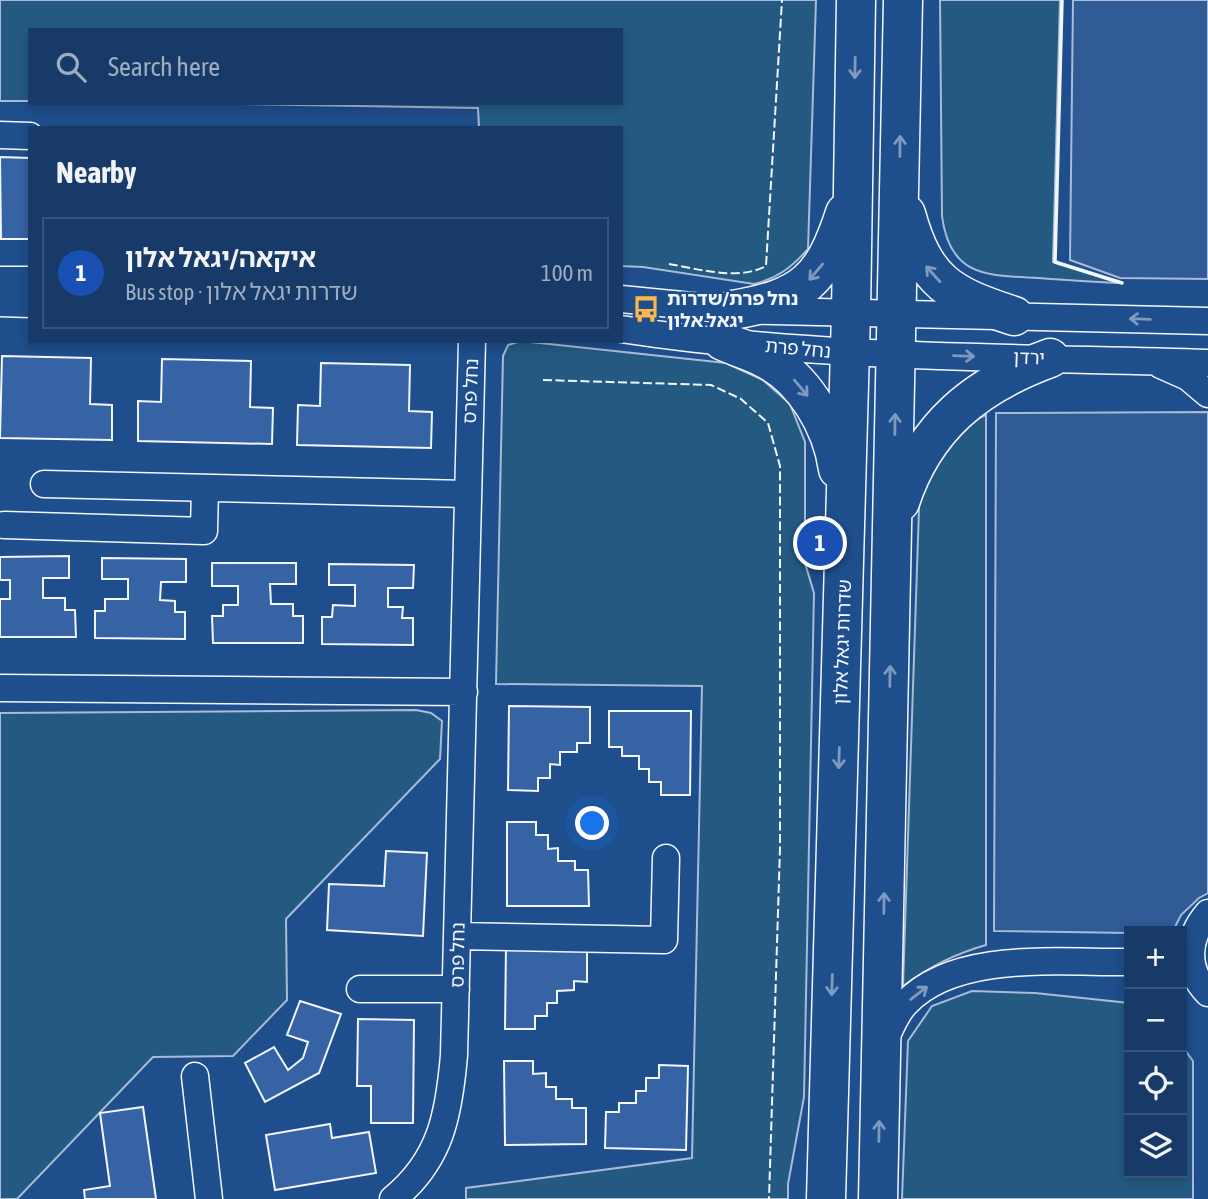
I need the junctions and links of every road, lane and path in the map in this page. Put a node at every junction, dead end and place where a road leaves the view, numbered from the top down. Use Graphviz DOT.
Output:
graph roads {
  1 [pos="856,0"];
  2 [pos="903,0"];
  3 [pos="0,135"];
  4 [pos="28,136"];
  5 [pos="853,188"];
  6 [pos="899,189"];
  7 [pos="0,280"];
  8 [pos="28,280"];
  9 [pos="623,300"];
  10 [pos="0,303"];
  11 [pos="28,303"];
  12 [pos="851,313"];
  13 [pos="897,313"];
  14 [pos="1014,316"];
  15 [pos="1208,321"];
  16 [pos="728,326"];
  17 [pos="623,329"];
  18 [pos="472,343"];
  19 [pos="850,353"];
  20 [pos="896,354"];
  21 [pos="1050,358"];
  22 [pos="1153,361"];
  23 [pos="1208,363"];
  24 [pos="1208,394"];
  25 [pos="44,484"];
  26 [pos="205,488"];
  27 [pos="467,494"];
  28 [pos="845,518"];
  29 [pos="893,524"];
  30 [pos="4,525"];
  31 [pos="0,688"];
  32 [pos="464,692"];
  33 [pos="666,858"];
  34 [pos="1208,913"];
  35 [pos="457,936"];
  36 [pos="1124,962"];
  37 [pos="1195,980"];
  38 [pos="360,989"];
  39 [pos="456,989"];
  40 [pos="881,1048"];
  41 [pos="195,1076"];
  42 [pos="209,1199"];
  43 [pos="393,1199"];
  44 [pos="826,1199"];
  45 [pos="878,1199"];
  1 -- 5 [label="highway, שדרות יגאל אלון, one-way"];
  6 -- 2 [label="highway, one-way"];
  3 -- 4 [label="street"];
  5 -- 12 [label="highway, שדרות יגאל אלון"];
  5 -- 16 [label="highway, one-way"];
  6 -- 13 [label="highway"];
  14 -- 6 [label="highway, one-way"];
  7 -- 8 [label="street"];
  9 -- 16 [label="street, נחל פרת"];
  10 -- 11 [label="street"];
  12 -- 13 [label="street, נחל פרת"];
  12 -- 16 [label="street, נחל פרת"];
  12 -- 19 [label="highway, שדרות יגאל אלון"];
  13 -- 14 [label="street"];
  13 -- 20 [label="highway"];
  15 -- 14 [label="street, one-way"];
  16 -- 17 [label="street, נחל פרת"];
  16 -- 19 [label="street, נחל פרת"];
  16 -- 28 [label="highway, one-way"];
  18 -- 27 [label="street, נחל פרס"];
  19 -- 20 [label="street, ירדן"];
  19 -- 28 [label="highway, שדרות יגאל אלון"];
  20 -- 21 [label="street, ירדן, one-way"];
  29 -- 20 [label="highway, one-way"];
  21 -- 22 [label="street, ירדן"];
  21 -- 29 [label="highway"];
  22 -- 23 [label="street, ירדן"];
  22 -- 24 [label="street"];
  25 -- 26 [label="street"];
  26 -- 27 [label="street"];
  26 -- 30 [label="street"];
  27 -- 32 [label="street, נחל פרס"];
  28 -- 44 [label="highway, שדרות יגאל אלון, one-way"];
  40 -- 29 [label="highway, one-way"];
  31 -- 32 [label="street"];
  32 -- 35 [label="street, נחל פרס"];
  33 -- 35 [label="street"];
  34 -- 37 [label="street"];
  35 -- 39 [label="street, נחל פרס"];
  40 -- 36 [label="street, one-way"];
  38 -- 39 [label="street"];
  39 -- 43 [label="street, נחל פרס"];
  45 -- 40 [label="highway, one-way"];
  41 -- 42 [label="street"];
}
